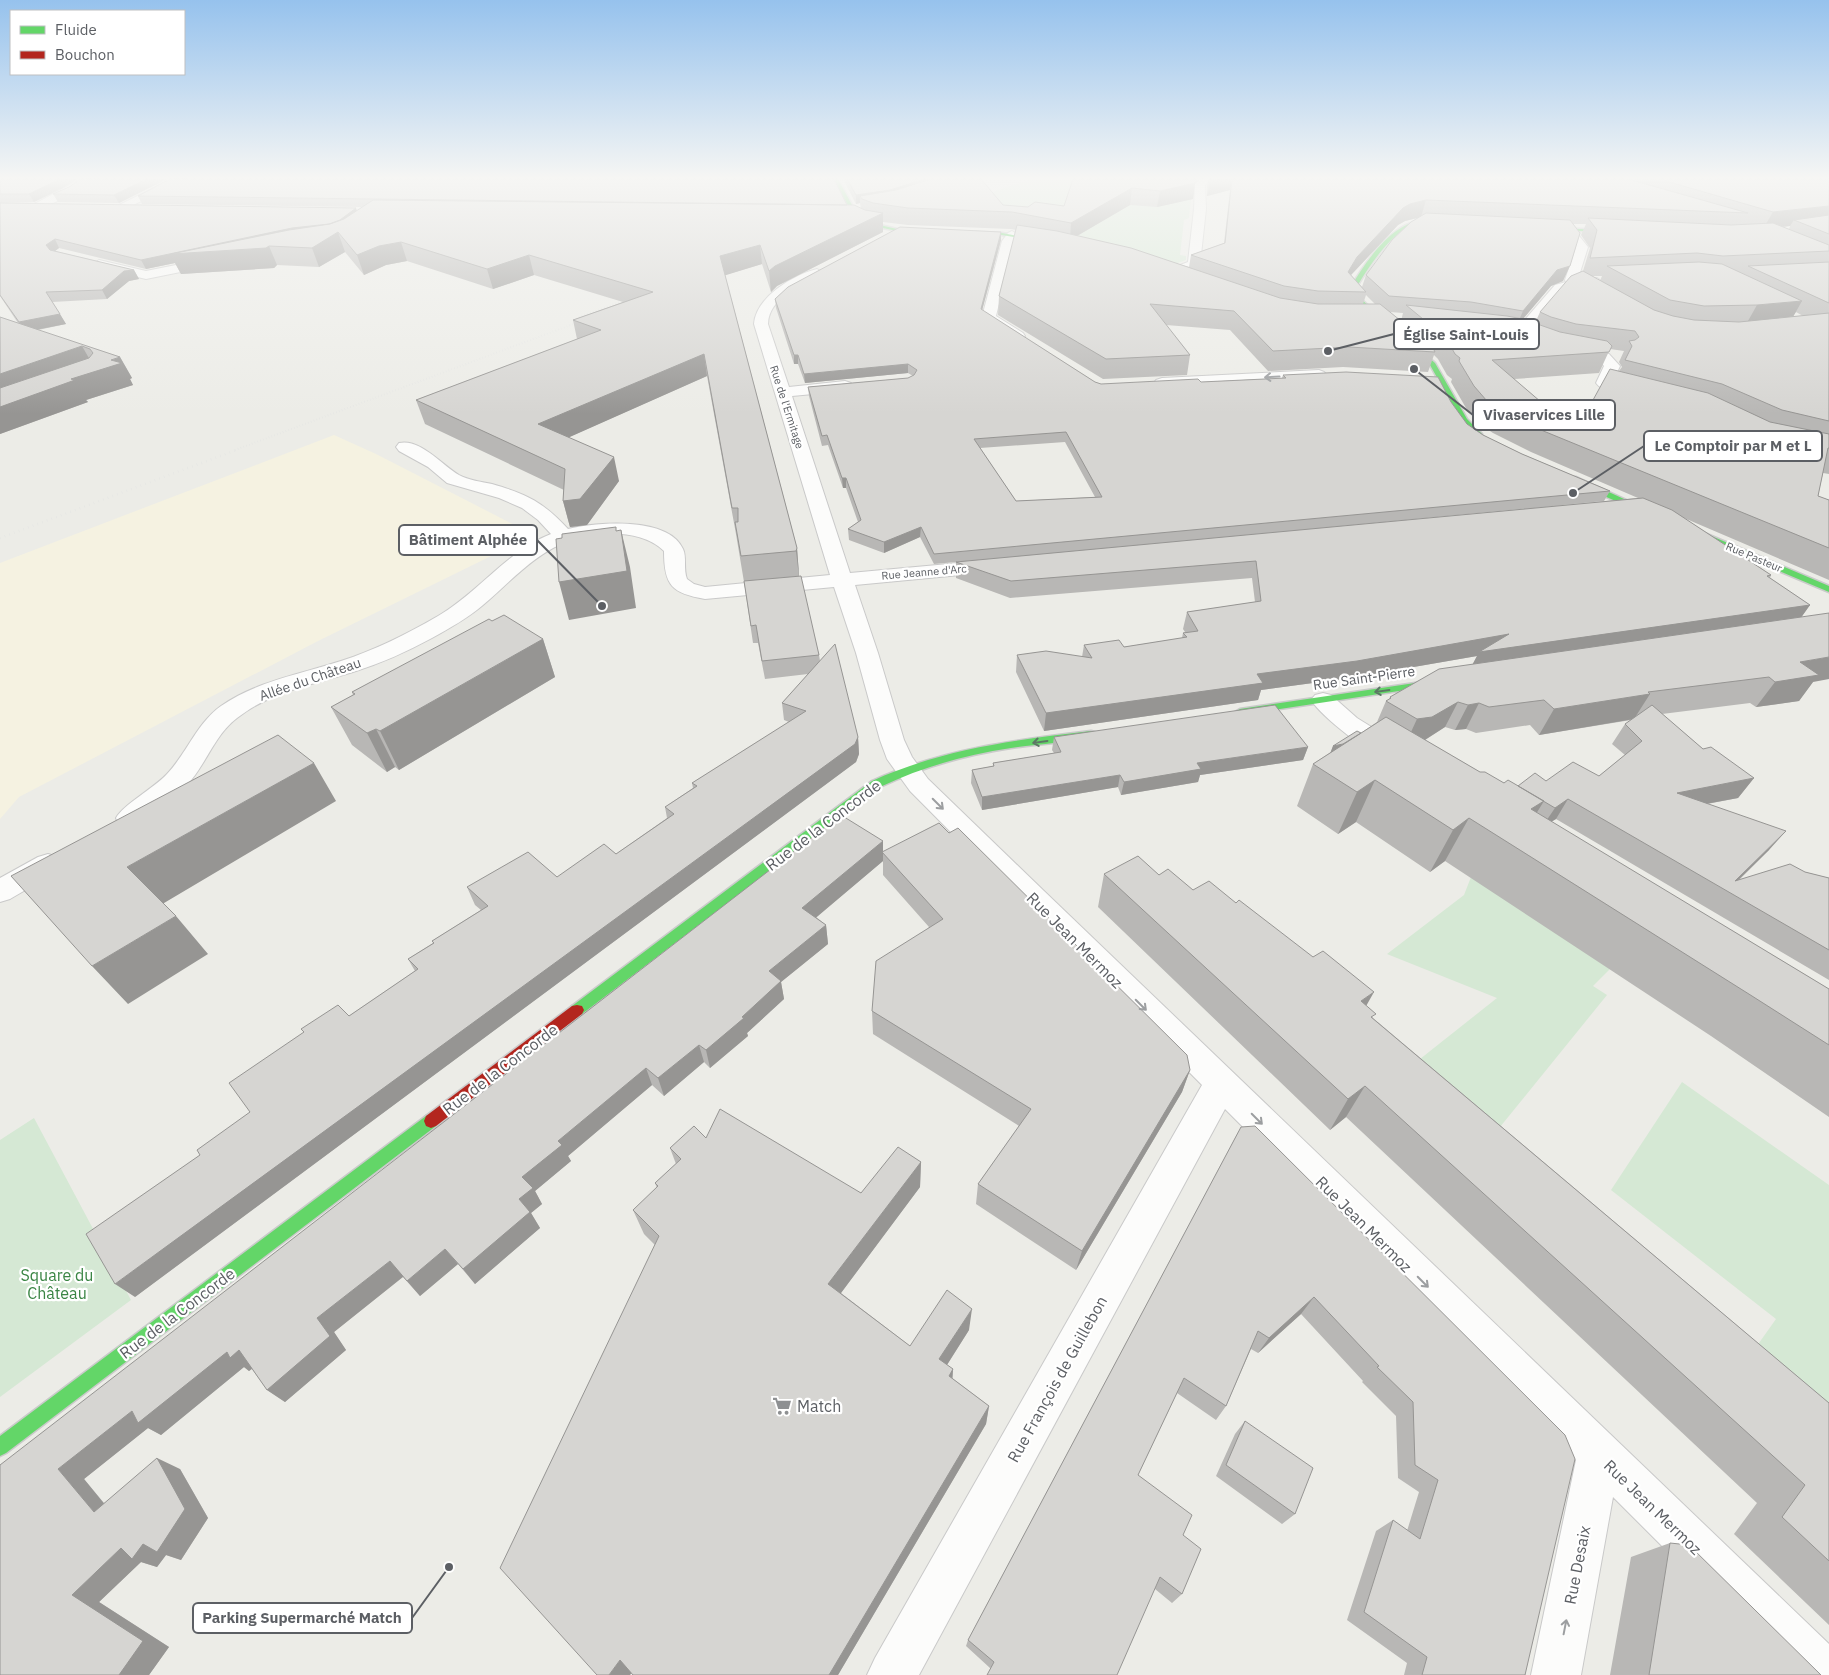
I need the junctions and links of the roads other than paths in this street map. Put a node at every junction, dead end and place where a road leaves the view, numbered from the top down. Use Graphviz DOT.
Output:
graph roads {
  1 [pos="230,257"];
  2 [pos="1004,257"];
  3 [pos="1195,257"];
  4 [pos="1377,257"];
  5 [pos="1578,257"];
  6 [pos="88,261"];
  7 [pos="832,265"];
  8 [pos="1167,272"];
  9 [pos="1185,278"];
  10 [pos="1613,281"];
  11 [pos="1576,283"];
  12 [pos="1600,298"];
  13 [pos="1361,317"];
  14 [pos="1392,329"];
  15 [pos="1505,330"];
  16 [pos="1520,334"];
  17 [pos="1027,341"];
  18 [pos="1536,341"];
  19 [pos="1586,353"];
  20 [pos="1331,374"];
  21 [pos="1423,379"];
  22 [pos="1442,380"];
  23 [pos="1144,384"];
  24 [pos="860,385"];
  25 [pos="782,392"];
  26 [pos="1638,394"];
  27 [pos="1492,443"];
  28 [pos="406,447"];
  29 [pos="1561,474"];
  30 [pos="1634,506"];
  31 [pos="1595,510"];
  32 [pos="563,536"];
  33 [pos="1013,564"];
  34 [pos="842,580"];
  35 [pos="1829,589"];
  36 [pos="1458,680"];
  37 [pos="1323,700"];
  38 [pos="1233,713"];
  39 [pos="1100,733"];
  40 [pos="1413,764"];
  41 [pos="906,768"];
  42 [pos="107,832"];
  43 [pos="66,854"];
  44 [pos="0,891"];
  45 [pos="1221,1084"];
  46 [pos="0,1447"];
  47 [pos="1599,1454"];
  48 [pos="892,1675"];
  49 [pos="1556,1675"];
  50 [pos="1826,1675"];
  1 -- 6 [label="street"];
  2 -- 17 [label="street"];
  3 -- 8 [label="street"];
  4 -- 13 [label="street"];
  5 -- 11 [label="street"];
  7 -- 25 [label="street, Rue de l'Ermitage"];
  8 -- 9 [label="street"];
  10 -- 11 [label="street"];
  11 -- 12 [label="street"];
  11 -- 16 [label="street"];
  14 -- 22 [label="street"];
  15 -- 16 [label="street"];
  16 -- 18 [label="street"];
  19 -- 26 [label="street"];
  20 -- 23 [label="street, one-way"];
  21 -- 22 [label="street"];
  22 -- 27 [label="street"];
  24 -- 25 [label="street"];
  25 -- 34 [label="street, Rue de l'Ermitage"];
  28 -- 32 [label="street"];
  29 -- 30 [label="street, Rue Pasteur"];
  30 -- 31 [label="street"];
  30 -- 35 [label="street, Rue Pasteur"];
  32 -- 34 [label="street, Allée du Château"];
  32 -- 42 [label="street, Allée du Château"];
  33 -- 34 [label="street, Rue Jeanne d'Arc"];
  34 -- 41 [label="street, Rue de l'Ermitage"];
  36 -- 37 [label="street, Rue Saint-Pierre, one-way"];
  37 -- 38 [label="street, Rue Saint-Pierre"];
  37 -- 40 [label="street"];
  39 -- 41 [label="street, one-way"];
  41 -- 45 [label="street, Rue Jean Mermoz, one-way"];
  41 -- 46 [label="street, Rue de la Concorde"];
  43 -- 44 [label="street"];
  45 -- 47 [label="street, Rue Jean Mermoz, one-way"];
  45 -- 48 [label="street, Rue François de Guillebon"];
  49 -- 47 [label="street, Rue Desaix, one-way"];
  47 -- 50 [label="street, Rue Jean Mermoz"];
}
